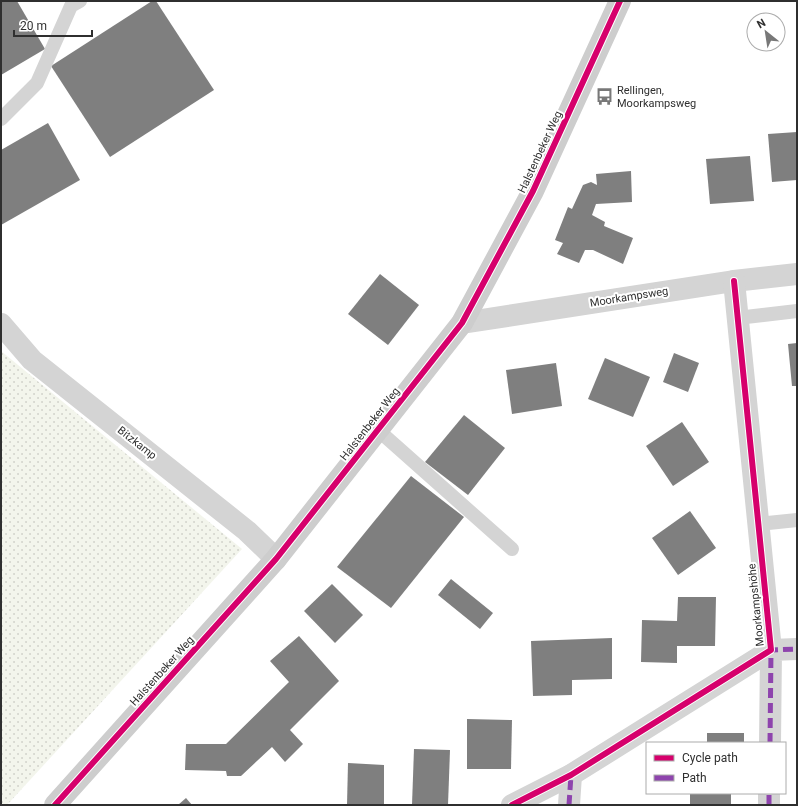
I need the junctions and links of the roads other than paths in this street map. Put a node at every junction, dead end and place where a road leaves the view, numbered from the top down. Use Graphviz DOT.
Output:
graph roads {
  1 [pos="620,1"];
  2 [pos="73,3"];
  3 [pos="1,118"];
  4 [pos="797,274"];
  5 [pos="734,281"];
  6 [pos="797,311"];
  7 [pos="737,318"];
  8 [pos="462,323"];
  9 [pos="1,324"];
  10 [pos="378,430"];
  11 [pos="797,520"];
  12 [pos="758,524"];
  13 [pos="512,549"];
  14 [pos="276,559"];
  15 [pos="797,649"];
  16 [pos="771,650"];
  17 [pos="770,742"];
  18 [pos="571,775"];
  19 [pos="769,794"];
  20 [pos="55,805"];
  21 [pos="512,805"];
  22 [pos="569,805"];
  23 [pos="769,805"];
  1 -- 8 [label="main road, Halstenbeker Weg"];
  2 -- 3 [label="lane"];
  4 -- 5 [label="street, Moorkampsweg"];
  5 -- 7 [label="street, Moorkampshöhe"];
  5 -- 8 [label="street, Moorkampsweg"];
  6 -- 7 [label="lane"];
  7 -- 12 [label="street, Moorkampshöhe"];
  8 -- 10 [label="main road, Halstenbeker Weg"];
  9 -- 14 [label="street, Bitzkamp"];
  10 -- 13 [label="lane"];
  10 -- 14 [label="main road, Halstenbeker Weg"];
  11 -- 12 [label="lane"];
  12 -- 16 [label="street, Moorkampshöhe"];
  14 -- 20 [label="main road, Halstenbeker Weg"];
  15 -- 16 [label="street, Moorkampshöhe"];
  16 -- 17 [label="street, Moorkampshöhe"];
  16 -- 18 [label="street, Moorkampshöhe"];
  18 -- 21 [label="street, Moorkampshöhe"];
  18 -- 22 [label="street"];
  19 -- 23 [label="street"];
}
